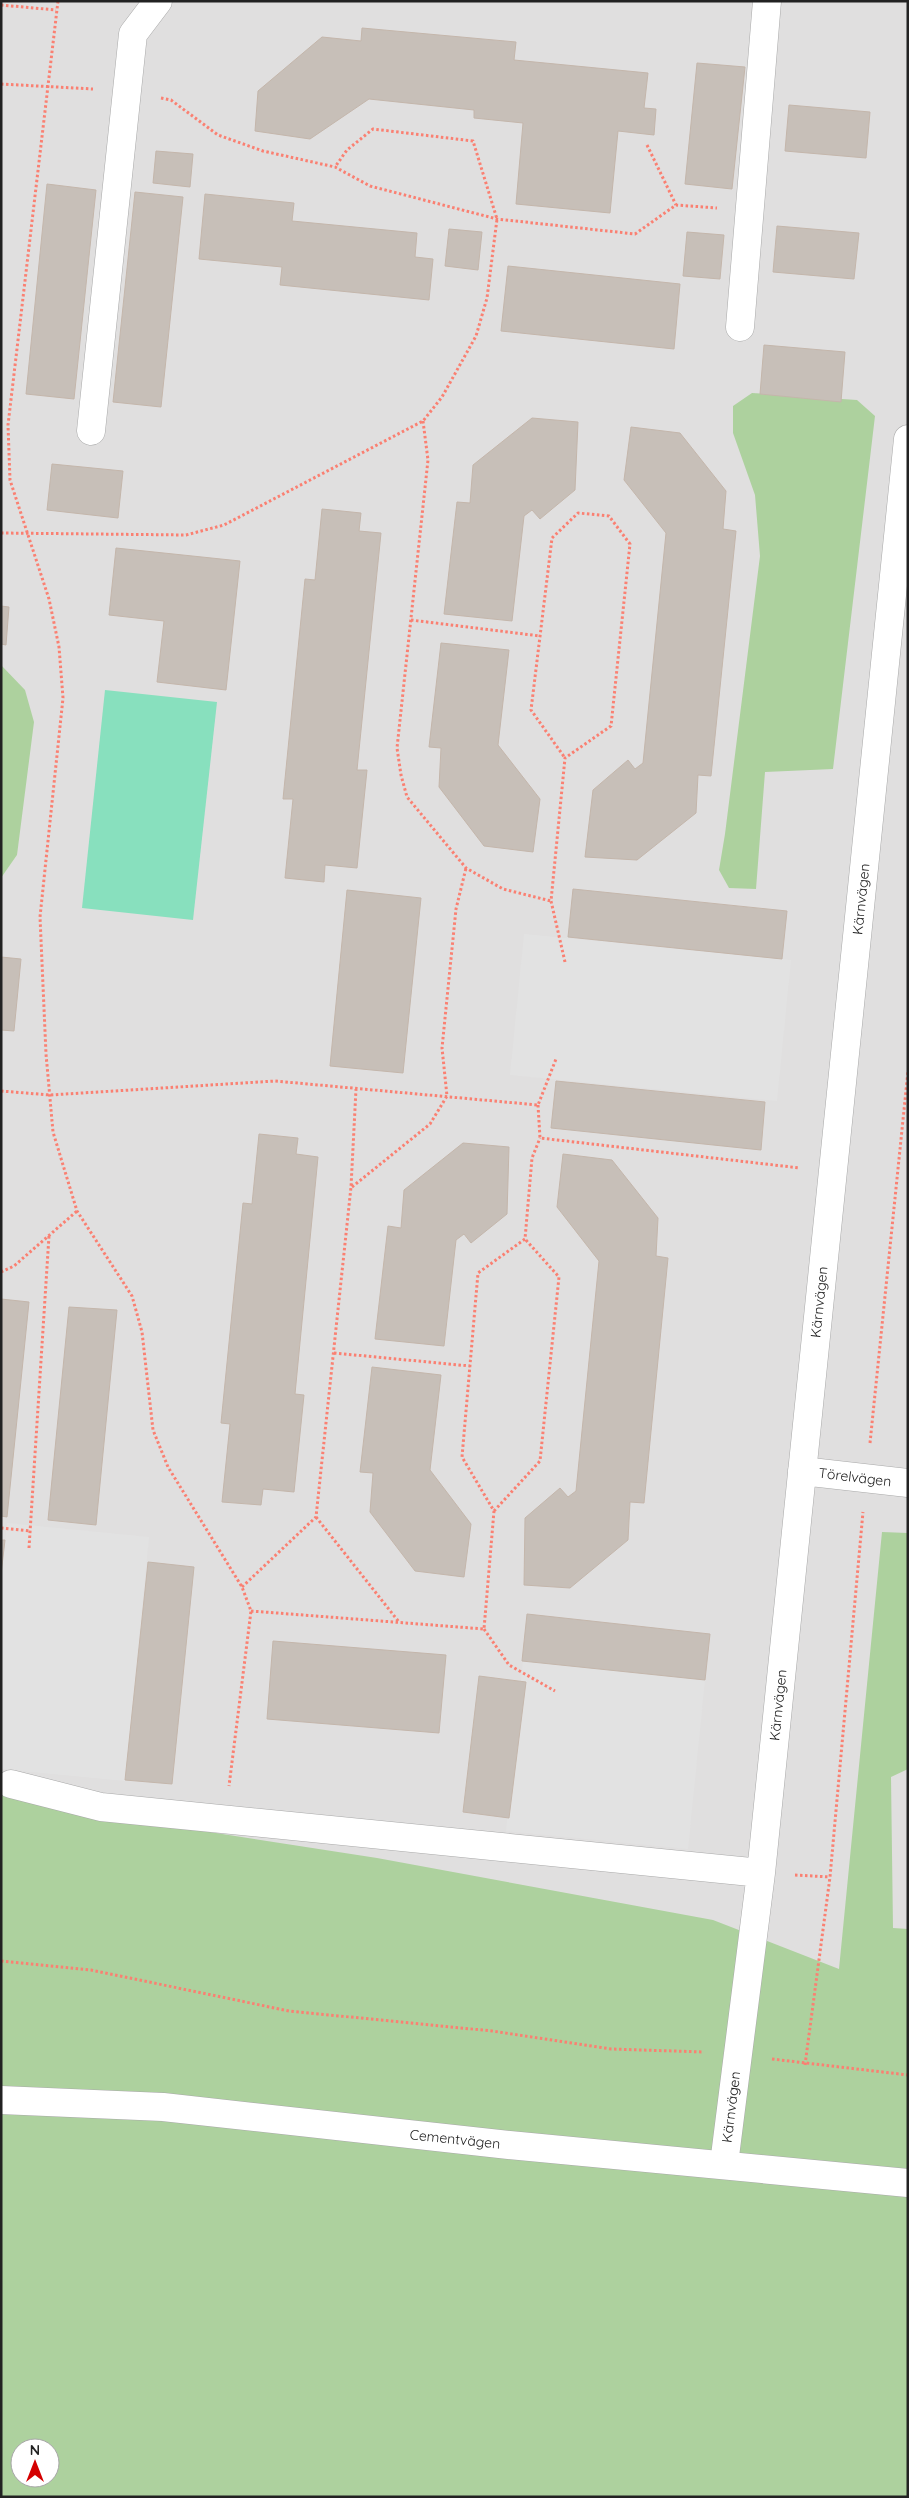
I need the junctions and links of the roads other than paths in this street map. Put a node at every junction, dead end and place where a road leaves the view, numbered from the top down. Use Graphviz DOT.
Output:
graph roads {
  1 [pos="158,1"];
  2 [pos="767,1"];
  3 [pos="740,327"];
  4 [pos="91,431"];
  5 [pos="908,439"];
  6 [pos="802,1471"];
  7 [pos="908,1483"];
  8 [pos="11,1784"];
  9 [pos="761,1873"];
  10 [pos="1,2100"];
  11 [pos="724,2164"];
  12 [pos="908,2183"];
  1 -- 4 [label="street"];
  2 -- 3 [label="street"];
  5 -- 6 [label="street, Kärnvägen"];
  6 -- 7 [label="street, Törelvägen"];
  6 -- 9 [label="street, Kärnvägen"];
  8 -- 9 [label="street"];
  9 -- 11 [label="street, Kärnvägen"];
  10 -- 11 [label="street, Cementvägen"];
  11 -- 12 [label="street, Cementvägen"];
}
